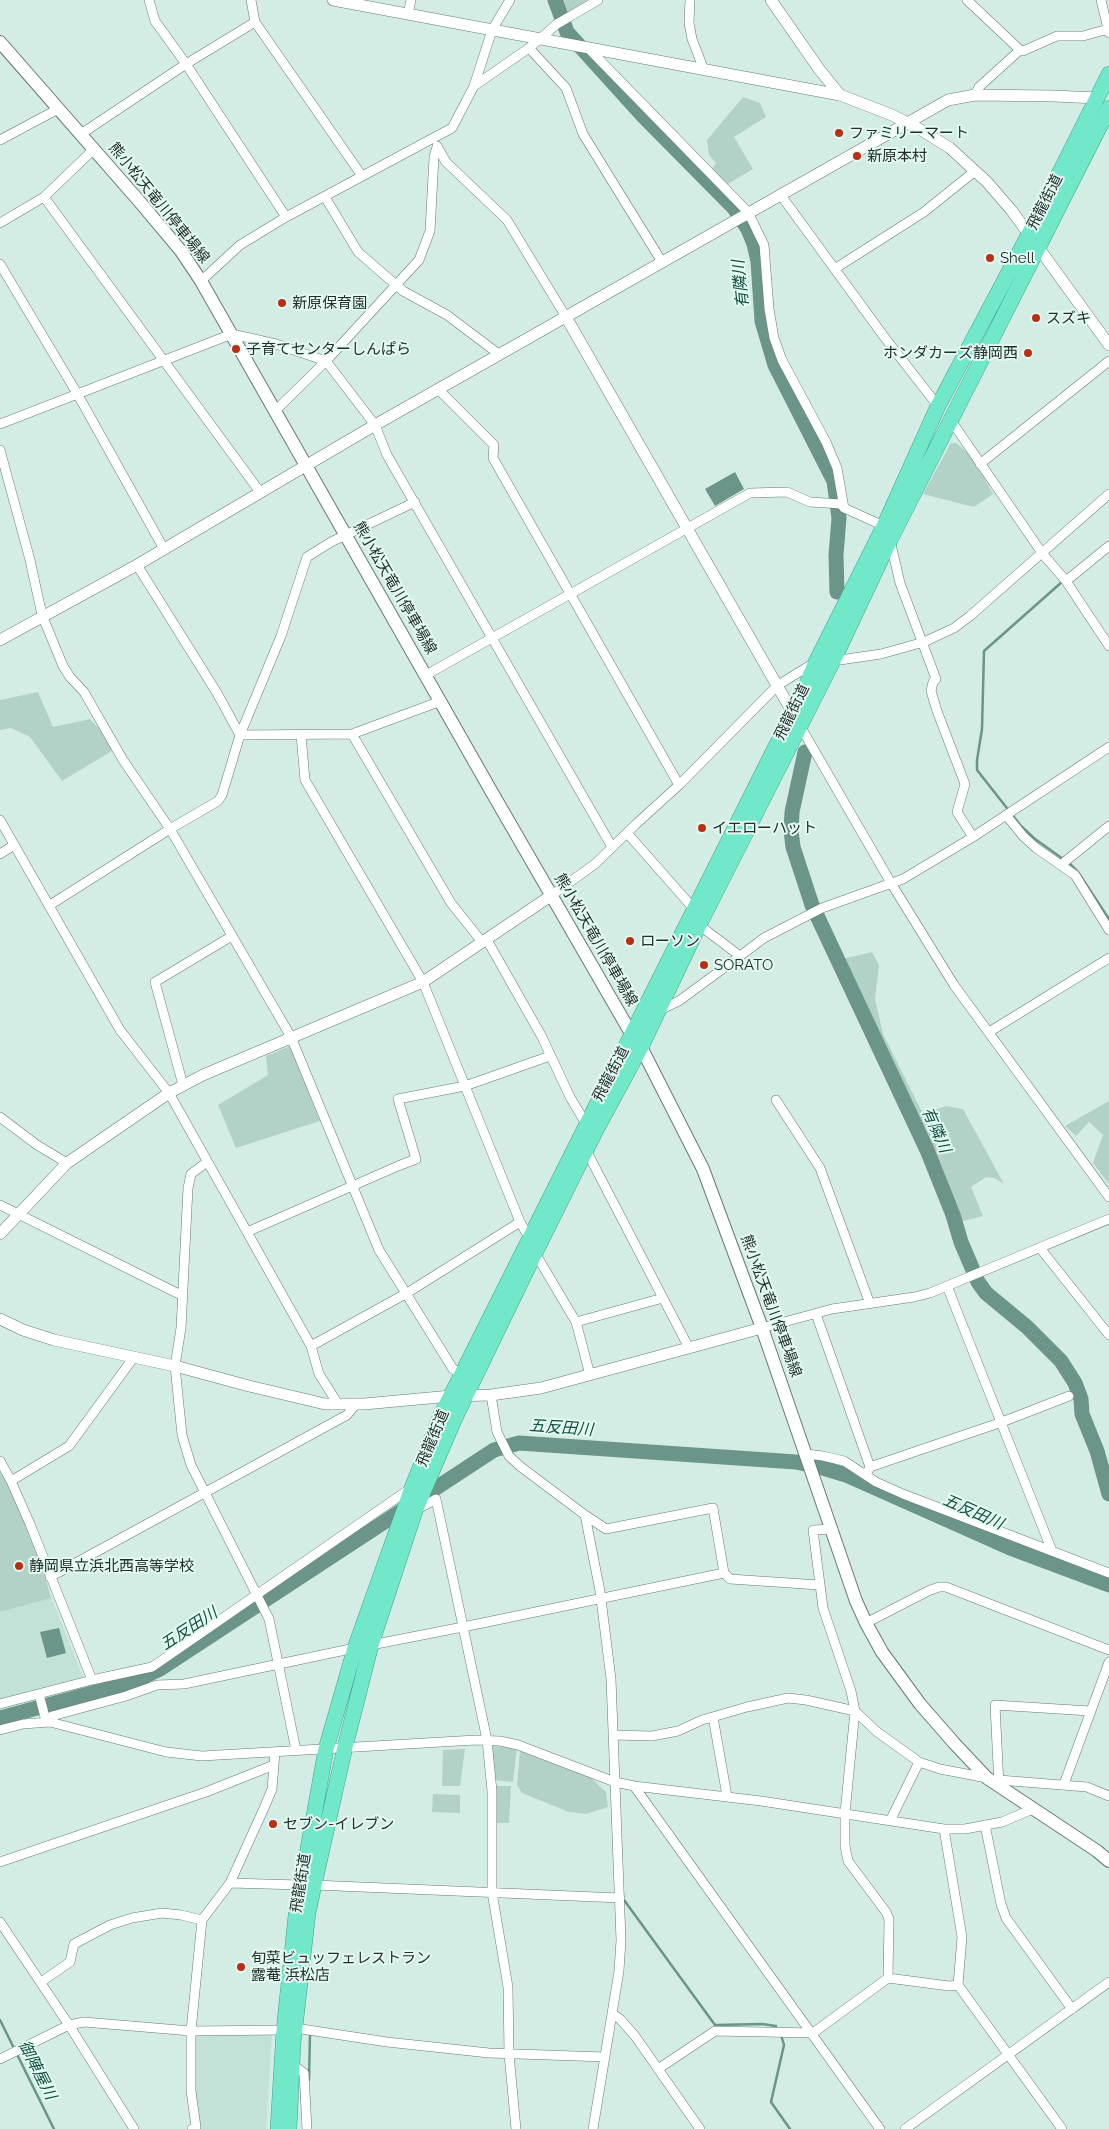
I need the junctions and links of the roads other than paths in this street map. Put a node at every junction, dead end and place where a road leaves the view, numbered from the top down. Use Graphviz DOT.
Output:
graph roads {
  1 [pos="149,0"];
  2 [pos="251,0"];
  3 [pos="333,0"];
  4 [pos="411,0"];
  5 [pos="510,0"];
  6 [pos="598,0"];
  7 [pos="690,0"];
  8 [pos="771,0"];
  9 [pos="967,0"];
  10 [pos="1101,0"];
  11 [pos="408,14"];
  12 [pos="255,22"];
  13 [pos="492,30"];
  14 [pos="1108,31"];
  15 [pos="540,39"];
  16 [pos="0,42"];
  17 [pos="584,46"];
  18 [pos="529,48"];
  19 [pos="1020,50"];
  20 [pos="186,64"];
  21 [pos="704,70"];
  22 [pos="1109,74"];
  23 [pos="474,86"];
  24 [pos="840,94"];
  25 [pos="975,95"];
  26 [pos="1096,98"];
  27 [pos="1109,108"];
  28 [pos="58,109"];
  29 [pos="906,122"];
  30 [pos="80,134"];
  31 [pos="0,140"];
  32 [pos="435,143"];
  33 [pos="94,150"];
  34 [pos="975,171"];
  35 [pos="362,176"];
  36 [pos="780,194"];
  37 [pos="44,197"];
  38 [pos="325,197"];
  39 [pos="747,213"];
  40 [pos="286,217"];
  41 [pos="0,223"];
  42 [pos="1028,234"];
  43 [pos="1039,248"];
  44 [pos="662,262"];
  45 [pos="0,264"];
  46 [pos="836,268"];
  47 [pos="201,281"];
  48 [pos="396,285"];
  49 [pos="566,317"];
  50 [pos="232,334"];
  51 [pos="1109,345"];
  52 [pos="500,355"];
  53 [pos="164,361"];
  54 [pos="326,361"];
  55 [pos="1109,362"];
  56 [pos="439,390"];
  57 [pos="78,395"];
  58 [pos="938,406"];
  59 [pos="275,411"];
  60 [pos="950,419"];
  61 [pos="0,424"];
  62 [pos="375,425"];
  63 [pos="0,450"];
  64 [pos="980,464"];
  65 [pos="306,465"];
  66 [pos="260,492"];
  67 [pos="1109,494"];
  68 [pos="415,502"];
  69 [pos="843,506"];
  70 [pos="687,528"];
  71 [pos="887,533"];
  72 [pos="346,534"];
  73 [pos="1109,546"];
  74 [pos="164,549"];
  75 [pos="1042,553"];
  76 [pos="137,565"];
  77 [pos="1066,581"];
  78 [pos="570,594"];
  79 [pos="42,616"];
  80 [pos="492,638"];
  81 [pos="0,640"];
  82 [pos="924,642"];
  83 [pos="1109,646"];
  84 [pos="833,661"];
  85 [pos="816,662"];
  86 [pos="426,676"];
  87 [pos="778,685"];
  88 [pos="441,701"];
  89 [pos="797,720"];
  90 [pos="352,734"];
  91 [pos="240,735"];
  92 [pos="301,735"];
  93 [pos="1109,747"];
  94 [pos="679,785"];
  95 [pos="1006,815"];
  96 [pos="0,820"];
  97 [pos="1109,826"];
  98 [pos="170,829"];
  99 [pos="627,833"];
  100 [pos="973,837"];
  101 [pos="14,845"];
  102 [pos="612,847"];
  103 [pos="0,854"];
  104 [pos="1062,864"];
  105 [pos="891,883"];
  106 [pos="552,895"];
  107 [pos="50,905"];
  108 [pos="694,909"];
  109 [pos="699,925"];
  110 [pos="1109,930"];
  111 [pos="232,936"];
  112 [pos="485,941"];
  113 [pos="740,956"];
  114 [pos="1109,958"];
  115 [pos="423,982"];
  116 [pos="659,1010"];
  117 [pos="989,1032"];
  118 [pos="291,1037"];
  119 [pos="636,1041"];
  120 [pos="550,1056"];
  121 [pos="183,1085"];
  122 [pos="465,1086"];
  123 [pos="168,1093"];
  124 [pos="776,1100"];
  125 [pos="0,1117"];
  126 [pos="586,1124"];
  127 [pos="586,1150"];
  128 [pos="207,1162"];
  129 [pos="68,1163"];
  130 [pos="353,1186"];
  131 [pos="1109,1197"];
  132 [pos="0,1205"];
  133 [pos="18,1214"];
  134 [pos="1109,1219"];
  135 [pos="520,1222"];
  136 [pos="247,1232"];
  137 [pos="0,1234"];
  138 [pos="532,1246"];
  139 [pos="1040,1248"];
  140 [pos="948,1286"];
  141 [pos="407,1293"];
  142 [pos="183,1296"];
  143 [pos="663,1298"];
  144 [pos="870,1304"];
  145 [pos="816,1314"];
  146 [pos="0,1319"];
  147 [pos="576,1322"];
  148 [pos="762,1328"];
  149 [pos="1109,1335"];
  150 [pos="311,1346"];
  151 [pos="688,1348"];
  152 [pos="134,1357"];
  153 [pos="176,1366"];
  154 [pos="462,1374"];
  155 [pos="590,1374"];
  156 [pos="491,1395"];
  157 [pos="458,1396"];
  158 [pos="1069,1396"];
  159 [pos="338,1404"];
  160 [pos="356,1404"];
  161 [pos="1002,1422"];
  162 [pos="807,1456"];
  163 [pos="0,1461"];
  164 [pos="868,1470"];
  165 [pos="11,1481"];
  166 [pos="411,1490"];
  167 [pos="206,1492"];
  168 [pos="415,1511"];
  169 [pos="585,1515"];
  170 [pos="833,1530"];
  171 [pos="1052,1551"];
  172 [pos="724,1573"];
  173 [pos="1109,1573"];
  174 [pos="50,1577"];
  175 [pos="819,1585"];
  176 [pos="257,1596"];
  177 [pos="601,1599"];
  178 [pos="866,1623"];
  179 [pos="463,1627"];
  180 [pos="371,1645"];
  181 [pos="355,1648"];
  182 [pos="1109,1650"];
  183 [pos="1109,1662"];
  184 [pos="278,1665"];
  185 [pos="92,1680"];
  186 [pos="40,1697"];
  187 [pos="0,1704"];
  188 [pos="855,1711"];
  189 [pos="1090,1711"];
  190 [pos="45,1718"];
  191 [pos="713,1718"];
  192 [pos="0,1730"];
  193 [pos="613,1734"];
  194 [pos="486,1740"];
  195 [pos="345,1747"];
  196 [pos="326,1749"];
  197 [pos="296,1750"];
  198 [pos="275,1752"];
  199 [pos="919,1762"];
  200 [pos="274,1765"];
  201 [pos="995,1781"];
  202 [pos="615,1782"];
  203 [pos="1064,1784"];
  204 [pos="634,1786"];
  205 [pos="727,1796"];
  206 [pos="1109,1796"];
  207 [pos="1033,1809"];
  208 [pos="845,1813"];
  209 [pos="891,1819"];
  210 [pos="985,1825"];
  211 [pos="944,1829"];
  212 [pos="1108,1858"];
  213 [pos="0,1862"];
  214 [pos="230,1883"];
  215 [pos="307,1885"];
  216 [pos="492,1892"];
  217 [pos="620,1898"];
  218 [pos="202,1920"];
  219 [pos="0,1922"];
  220 [pos="888,1978"];
  221 [pos="41,1982"];
  222 [pos="1109,1982"];
  223 [pos="958,1985"];
  224 [pos="1072,2009"];
  225 [pos="612,2014"];
  226 [pos="69,2025"];
  227 [pos="289,2029"];
  228 [pos="191,2031"];
  229 [pos="813,2033"];
  230 [pos="510,2054"];
  231 [pos="1009,2054"];
  232 [pos="605,2057"];
  233 [pos="0,2059"];
  234 [pos="292,2064"];
  235 [pos="658,2069"];
  236 [pos="134,2129"];
  237 [pos="192,2129"];
  238 [pos="278,2129"];
  239 [pos="289,2129"];
  240 [pos="307,2129"];
  241 [pos="516,2129"];
  242 [pos="593,2129"];
  243 [pos="700,2129"];
  244 [pos="880,2129"];
  245 [pos="905,2129"];
  246 [pos="1062,2129"];
  1 -- 20 [label="street"];
  2 -- 12 [label="street"];
  3 -- 11 [label="street"];
  4 -- 11 [label="street"];
  5 -- 13 [label="street"];
  6 -- 15 [label="street"];
  7 -- 21 [label="street"];
  8 -- 24 [label="street"];
  9 -- 19 [label="street"];
  10 -- 14 [label="street"];
  11 -- 13 [label="street"];
  12 -- 20 [label="street"];
  12 -- 35 [label="street"];
  13 -- 15 [label="street"];
  13 -- 23 [label="street"];
  14 -- 19 [label="street"];
  15 -- 17 [label="street"];
  15 -- 18 [label="street"];
  16 -- 28 [label="main road, 熊小松天竜川停車場線"];
  17 -- 21 [label="street"];
  17 -- 39 [label="street"];
  18 -- 23 [label="street"];
  18 -- 44 [label="street"];
  19 -- 25 [label="street"];
  20 -- 30 [label="street"];
  20 -- 40 [label="street"];
  21 -- 24 [label="street"];
  22 -- 26 [label="highway, 飛龍街道"];
  23 -- 32 [label="street"];
  24 -- 29 [label="street"];
  25 -- 26 [label="street"];
  25 -- 29 [label="street"];
  26 -- 42 [label="highway, 飛龍街道"];
  27 -- 43 [label="highway, 飛龍街道"];
  28 -- 30 [label="main road, 熊小松天竜川停車場線"];
  28 -- 31 [label="street"];
  29 -- 34 [label="street"];
  29 -- 36 [label="street"];
  30 -- 33 [label="main road, 熊小松天竜川停車場線"];
  32 -- 35 [label="street"];
  32 -- 48 [label="street"];
  32 -- 49 [label="street"];
  33 -- 37 [label="street"];
  33 -- 47 [label="main road, 熊小松天竜川停車場線"];
  34 -- 42 [label="street"];
  34 -- 46 [label="street"];
  35 -- 38 [label="street"];
  36 -- 39 [label="street"];
  36 -- 46 [label="street"];
  37 -- 41 [label="street"];
  37 -- 53 [label="street"];
  38 -- 40 [label="street"];
  38 -- 48 [label="street"];
  39 -- 44 [label="street"];
  39 -- 69 [label="street"];
  40 -- 47 [label="street"];
  42 -- 43 [label="street"];
  42 -- 58 [label="highway, 飛龍街道"];
  43 -- 51 [label="street"];
  43 -- 60 [label="highway, 飛龍街道"];
  44 -- 49 [label="street"];
  45 -- 57 [label="street"];
  46 -- 58 [label="street"];
  47 -- 50 [label="main road, 熊小松天竜川停車場線"];
  48 -- 52 [label="street"];
  48 -- 54 [label="street"];
  49 -- 52 [label="street"];
  49 -- 70 [label="street"];
  50 -- 53 [label="street"];
  50 -- 54 [label="street"];
  50 -- 59 [label="main road, 熊小松天竜川停車場線"];
  52 -- 56 [label="street"];
  53 -- 57 [label="street"];
  53 -- 66 [label="street"];
  54 -- 59 [label="street"];
  54 -- 62 [label="street"];
  55 -- 64 [label="street"];
  56 -- 62 [label="street"];
  56 -- 78 [label="street"];
  57 -- 61 [label="street"];
  57 -- 74 [label="street"];
  58 -- 71 [label="highway, 飛龍街道"];
  59 -- 65 [label="main road, 熊小松天竜川停車場線"];
  60 -- 64 [label="street"];
  60 -- 71 [label="highway, 飛龍街道"];
  62 -- 65 [label="street"];
  62 -- 68 [label="street"];
  63 -- 79 [label="street"];
  64 -- 75 [label="street"];
  65 -- 66 [label="street"];
  65 -- 72 [label="main road, 熊小松天竜川停車場線"];
  66 -- 74 [label="street"];
  67 -- 75 [label="street"];
  68 -- 72 [label="street"];
  68 -- 80 [label="street"];
  69 -- 70 [label="street"];
  69 -- 71 [label="street"];
  70 -- 78 [label="street"];
  70 -- 87 [label="street"];
  71 -- 82 [label="street"];
  71 -- 84 [label="highway, 飛龍街道"];
  71 -- 85 [label="highway, 飛龍街道"];
  72 -- 86 [label="main road, 熊小松天竜川停車場線"];
  72 -- 91 [label="street"];
  73 -- 77 [label="street"];
  74 -- 76 [label="street"];
  75 -- 77 [label="street"];
  75 -- 82 [label="street"];
  76 -- 79 [label="street"];
  76 -- 91 [label="street"];
  77 -- 83 [label="street"];
  78 -- 80 [label="street"];
  78 -- 94 [label="street"];
  79 -- 81 [label="street"];
  79 -- 98 [label="street"];
  80 -- 86 [label="street"];
  80 -- 102 [label="street"];
  82 -- 84 [label="street"];
  82 -- 100 [label="street"];
  84 -- 89 [label="highway, 飛龍街道"];
  85 -- 87 [label="street"];
  85 -- 89 [label="highway, 飛龍街道"];
  86 -- 88 [label="main road, 熊小松天竜川停車場線"];
  87 -- 89 [label="street"];
  87 -- 94 [label="street"];
  88 -- 90 [label="street"];
  88 -- 106 [label="main road, 熊小松天竜川停車場線"];
  89 -- 105 [label="street"];
  89 -- 108 [label="highway, 飛龍街道"];
  89 -- 109 [label="highway, 飛龍街道"];
  90 -- 92 [label="street"];
  90 -- 112 [label="street"];
  91 -- 92 [label="street"];
  91 -- 98 [label="street"];
  92 -- 115 [label="street"];
  93 -- 95 [label="street"];
  94 -- 99 [label="street"];
  95 -- 100 [label="street"];
  95 -- 104 [label="street"];
  96 -- 101 [label="street"];
  97 -- 104 [label="street"];
  98 -- 107 [label="street"];
  98 -- 111 [label="street"];
  99 -- 102 [label="street"];
  99 -- 108 [label="street"];
  100 -- 105 [label="street"];
  101 -- 103 [label="street"];
  101 -- 107 [label="street"];
  102 -- 106 [label="street"];
  104 -- 110 [label="street"];
  105 -- 113 [label="street"];
  105 -- 117 [label="street"];
  106 -- 112 [label="street"];
  106 -- 119 [label="main road, 熊小松天竜川停車場線"];
  107 -- 123 [label="street"];
  108 -- 119 [label="highway, 飛龍街道"];
  109 -- 113 [label="street"];
  109 -- 116 [label="highway, 飛龍街道"];
  111 -- 118 [label="street"];
  111 -- 121 [label="street"];
  112 -- 115 [label="street"];
  112 -- 120 [label="street"];
  113 -- 116 [label="street"];
  114 -- 117 [label="street"];
  115 -- 118 [label="street"];
  115 -- 122 [label="street"];
  116 -- 119 [label="highway, 飛龍街道"];
  117 -- 131 [label="street"];
  118 -- 121 [label="street"];
  118 -- 130 [label="street"];
  119 -- 126 [label="highway, 飛龍街道"];
  119 -- 127 [label="highway, 飛龍街道"];
  119 -- 148 [label="main road, 熊小松天竜川停車場線"];
  120 -- 122 [label="street"];
  120 -- 126 [label="street"];
  121 -- 123 [label="street"];
  122 -- 130 [label="street"];
  122 -- 135 [label="street"];
  123 -- 128 [label="street"];
  123 -- 129 [label="street"];
  124 -- 144 [label="street"];
  125 -- 129 [label="street"];
  126 -- 138 [label="highway, 飛龍街道"];
  127 -- 138 [label="highway, 飛龍街道"];
  127 -- 143 [label="street"];
  128 -- 136 [label="street"];
  128 -- 142 [label="street"];
  129 -- 133 [label="street"];
  130 -- 136 [label="street"];
  130 -- 141 [label="street"];
  132 -- 133 [label="street"];
  133 -- 137 [label="street"];
  133 -- 142 [label="street"];
  134 -- 139 [label="street"];
  135 -- 138 [label="street"];
  135 -- 141 [label="street"];
  136 -- 150 [label="street"];
  138 -- 147 [label="street"];
  138 -- 154 [label="highway, 飛龍街道"];
  138 -- 157 [label="highway, 飛龍街道"];
  139 -- 140 [label="street"];
  139 -- 149 [label="street"];
  140 -- 144 [label="street"];
  140 -- 161 [label="street"];
  141 -- 150 [label="street"];
  141 -- 154 [label="street"];
  142 -- 153 [label="street"];
  143 -- 147 [label="street"];
  143 -- 151 [label="street"];
  144 -- 145 [label="street"];
  145 -- 148 [label="street"];
  145 -- 164 [label="street"];
  146 -- 152 [label="street"];
  147 -- 155 [label="street"];
  148 -- 151 [label="street"];
  148 -- 162 [label="main road, 熊小松天竜川停車場線"];
  150 -- 159 [label="street"];
  151 -- 155 [label="street"];
  152 -- 153 [label="street"];
  152 -- 165 [label="street"];
  153 -- 159 [label="street"];
  153 -- 167 [label="street"];
  154 -- 157 [label="highway, 飛龍街道"];
  155 -- 156 [label="street"];
  156 -- 157 [label="street"];
  156 -- 169 [label="street"];
  157 -- 160 [label="street"];
  157 -- 166 [label="highway, 飛龍街道"];
  157 -- 168 [label="highway, 飛龍街道"];
  158 -- 161 [label="street"];
  159 -- 160 [label="street"];
  160 -- 167 [label="street"];
  161 -- 164 [label="street"];
  161 -- 171 [label="street"];
  162 -- 164 [label="street"];
  162 -- 170 [label="main road, 熊小松天竜川停車場線"];
  163 -- 165 [label="street"];
  164 -- 171 [label="street"];
  165 -- 174 [label="street"];
  166 -- 176 [label="street"];
  166 -- 181 [label="highway, 飛龍街道"];
  167 -- 174 [label="street"];
  167 -- 176 [label="street"];
  168 -- 179 [label="street"];
  168 -- 180 [label="highway, 飛龍街道"];
  169 -- 172 [label="street"];
  169 -- 177 [label="street"];
  170 -- 175 [label="street"];
  170 -- 178 [label="main road, 熊小松天竜川停車場線"];
  171 -- 173 [label="street"];
  172 -- 175 [label="street"];
  172 -- 177 [label="street"];
  174 -- 185 [label="street"];
  175 -- 188 [label="street"];
  176 -- 184 [label="street"];
  176 -- 185 [label="street"];
  177 -- 179 [label="street"];
  177 -- 193 [label="street"];
  178 -- 182 [label="street"];
  178 -- 201 [label="main road, 熊小松天竜川停車場線"];
  179 -- 180 [label="street"];
  179 -- 194 [label="street"];
  180 -- 195 [label="highway, 飛龍街道"];
  181 -- 184 [label="street"];
  181 -- 196 [label="highway, 飛龍街道"];
  183 -- 189 [label="street"];
  184 -- 190 [label="street"];
  184 -- 197 [label="street"];
  185 -- 186 [label="street"];
  186 -- 187 [label="street"];
  186 -- 190 [label="street"];
  188 -- 191 [label="street"];
  188 -- 199 [label="street"];
  188 -- 208 [label="street"];
  189 -- 201 [label="street"];
  189 -- 203 [label="street"];
  190 -- 192 [label="street"];
  190 -- 198 [label="street"];
  191 -- 193 [label="street"];
  191 -- 205 [label="street"];
  193 -- 202 [label="street"];
  194 -- 195 [label="street"];
  194 -- 202 [label="street"];
  194 -- 216 [label="street"];
  195 -- 196 [label="street"];
  195 -- 215 [label="highway, 飛龍街道"];
  196 -- 197 [label="street"];
  196 -- 215 [label="highway, 飛龍街道"];
  197 -- 198 [label="street"];
  198 -- 200 [label="street"];
  199 -- 201 [label="street"];
  199 -- 209 [label="street"];
  200 -- 213 [label="street"];
  200 -- 214 [label="street"];
  201 -- 203 [label="street"];
  201 -- 207 [label="main road, 熊小松天竜川停車場線"];
  202 -- 204 [label="street"];
  202 -- 217 [label="street"];
  203 -- 206 [label="street"];
  204 -- 205 [label="street"];
  204 -- 229 [label="street"];
  205 -- 208 [label="street"];
  207 -- 210 [label="street"];
  207 -- 212 [label="main road, 熊小松天竜川停車場線"];
  208 -- 209 [label="street"];
  208 -- 220 [label="street"];
  209 -- 211 [label="street"];
  210 -- 211 [label="street"];
  210 -- 224 [label="street"];
  211 -- 223 [label="street"];
  214 -- 215 [label="street"];
  214 -- 218 [label="street"];
  215 -- 216 [label="street"];
  215 -- 227 [label="highway, 飛龍街道"];
  216 -- 217 [label="street"];
  216 -- 230 [label="street"];
  217 -- 225 [label="street"];
  218 -- 221 [label="street"];
  218 -- 228 [label="street"];
  219 -- 221 [label="street"];
  220 -- 223 [label="street"];
  220 -- 229 [label="street"];
  221 -- 226 [label="street"];
  222 -- 224 [label="street"];
  223 -- 231 [label="street"];
  224 -- 231 [label="street"];
  225 -- 232 [label="street"];
  225 -- 235 [label="street"];
  226 -- 228 [label="street"];
  226 -- 233 [label="street"];
  226 -- 236 [label="street"];
  227 -- 228 [label="street"];
  227 -- 230 [label="street"];
  227 -- 234 [label="highway, 飛龍街道"];
  227 -- 238 [label="highway, 飛龍街道"];
  228 -- 237 [label="street"];
  229 -- 235 [label="street"];
  229 -- 244 [label="street"];
  230 -- 232 [label="street"];
  230 -- 241 [label="street"];
  231 -- 245 [label="street"];
  231 -- 246 [label="street"];
  232 -- 242 [label="street"];
  234 -- 239 [label="highway, 飛龍街道"];
  234 -- 240 [label="street"];
  235 -- 243 [label="street"];
}
